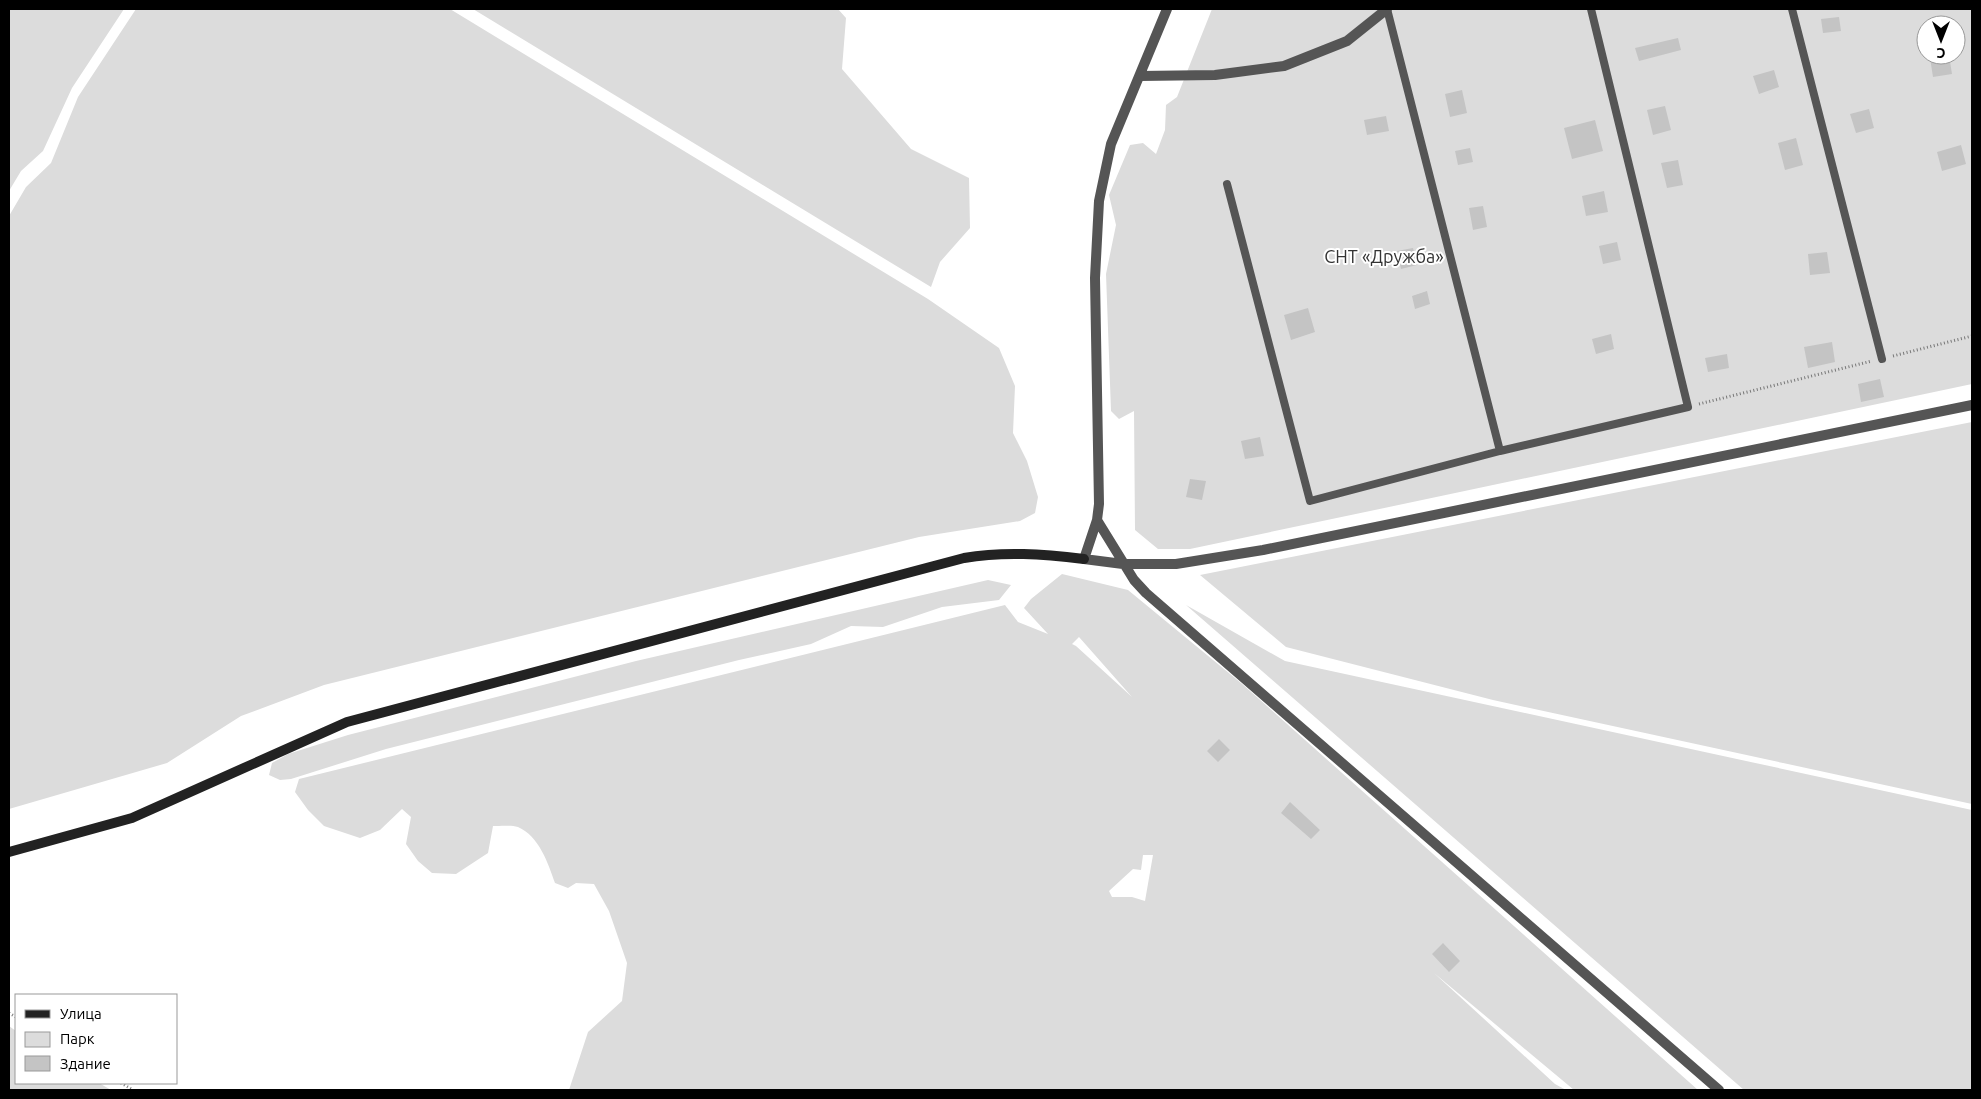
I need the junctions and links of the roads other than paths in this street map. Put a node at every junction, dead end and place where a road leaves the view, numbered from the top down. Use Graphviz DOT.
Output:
graph roads {
  1 [pos="1168,9"];
  2 [pos="1387,9"];
  3 [pos="1591,9"];
  4 [pos="1792,9"];
  5 [pos="1140,76"];
  6 [pos="1227,184"];
  7 [pos="1882,359"];
  8 [pos="1972,405"];
  9 [pos="1500,451"];
  10 [pos="1097,520"];
  11 [pos="1084,559"];
  12 [pos="1124,564"];
  13 [pos="9,852"];
  14 [pos="1719,1090"];
  1 -- 5 [label="street"];
  2 -- 5 [label="street"];
  2 -- 9 [label="lane"];
  3 -- 9 [label="lane"];
  4 -- 7 [label="lane"];
  5 -- 10 [label="street"];
  6 -- 9 [label="lane"];
  8 -- 12 [label="street"];
  10 -- 11 [label="street"];
  10 -- 12 [label="street"];
  11 -- 12 [label="street"];
  11 -- 13 [label="street"];
  12 -- 14 [label="street"];
}
